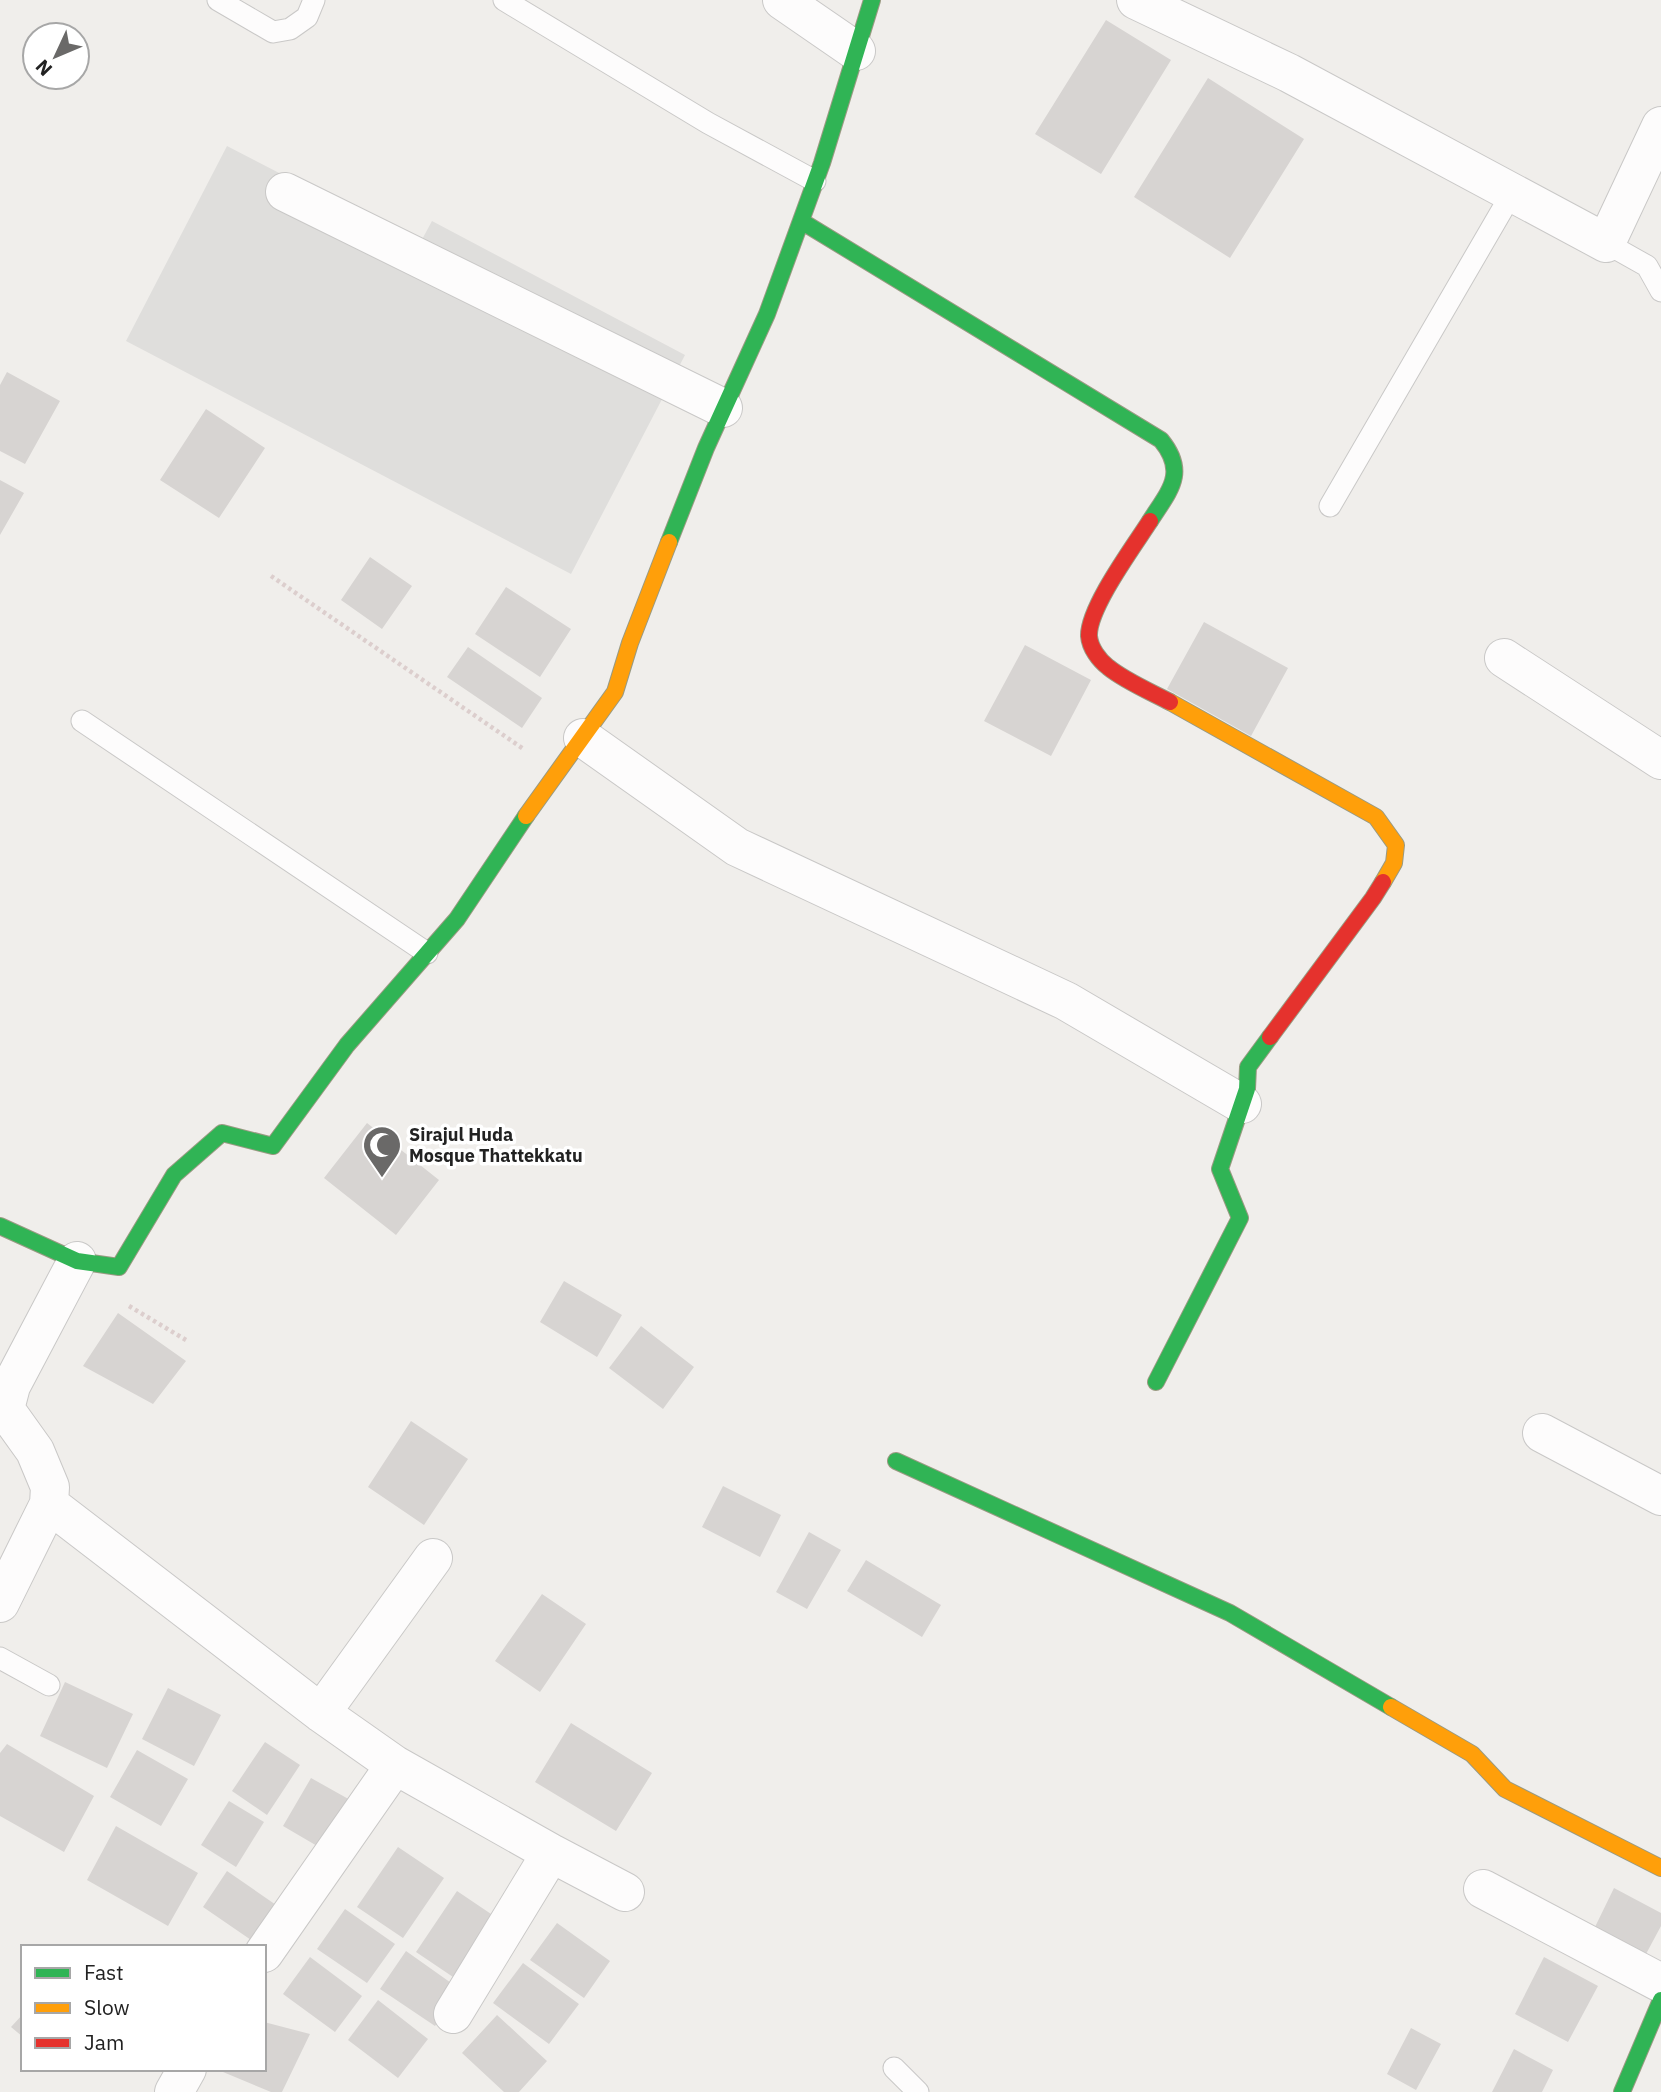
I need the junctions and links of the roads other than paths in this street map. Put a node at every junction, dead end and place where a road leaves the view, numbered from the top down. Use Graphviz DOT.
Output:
graph roads {
  1 [pos="218,0"];
  2 [pos="314,0"];
  3 [pos="504,0"];
  4 [pos="782,0"];
  5 [pos="872,0"];
  6 [pos="1136,0"];
  7 [pos="856,51"];
  8 [pos="1661,126"];
  9 [pos="815,181"];
  10 [pos="285,192"];
  11 [pos="1512,194"];
  12 [pos="801,221"];
  13 [pos="1606,243"];
  14 [pos="1660,287"];
  15 [pos="723,408"];
  16 [pos="1330,506"];
  17 [pos="1504,658"];
  18 [pos="82,721"];
  19 [pos="583,738"];
  20 [pos="1661,760"];
  21 [pos="427,953"];
  22 [pos="1242,1104"];
  23 [pos="0,1226"];
  24 [pos="77,1261"];
  25 [pos="1156,1382"];
  26 [pos="1542,1433"];
  27 [pos="897,1461"];
  28 [pos="1661,1496"];
  29 [pos="49,1504"];
  30 [pos="433,1558"];
  31 [pos="0,1603"];
  32 [pos="0,1658"];
  33 [pos="49,1685"];
  34 [pos="321,1713"];
  35 [pos="395,1765"];
  36 [pos="551,1853"];
  37 [pos="1661,1868"];
  38 [pos="1483,1889"];
  39 [pos="625,1892"];
  40 [pos="266,1950"];
  41 [pos="1661,1983"];
  42 [pos="1661,2000"];
  43 [pos="453,2014"];
  44 [pos="894,2068"];
  45 [pos="186,2071"];
  46 [pos="174,2092"];
  47 [pos="918,2092"];
  48 [pos="1622,2092"];
  1 -- 2 [label="lane"];
  3 -- 9 [label="lane"];
  4 -- 7 [label="street"];
  5 -- 7 [label="street"];
  6 -- 11 [label="street"];
  7 -- 9 [label="street"];
  8 -- 13 [label="street"];
  9 -- 12 [label="street"];
  10 -- 15 [label="street"];
  11 -- 13 [label="street"];
  11 -- 16 [label="lane"];
  12 -- 15 [label="street"];
  12 -- 22 [label="street"];
  13 -- 14 [label="lane"];
  15 -- 19 [label="street"];
  17 -- 20 [label="street"];
  18 -- 21 [label="lane"];
  19 -- 21 [label="street"];
  19 -- 22 [label="street"];
  21 -- 24 [label="street"];
  22 -- 25 [label="street"];
  23 -- 24 [label="street"];
  24 -- 29 [label="street"];
  26 -- 28 [label="street"];
  27 -- 37 [label="street"];
  29 -- 31 [label="street"];
  29 -- 34 [label="street"];
  30 -- 34 [label="street"];
  32 -- 33 [label="lane"];
  34 -- 35 [label="street"];
  35 -- 36 [label="street"];
  35 -- 40 [label="street"];
  36 -- 39 [label="street"];
  36 -- 43 [label="street"];
  38 -- 41 [label="street"];
  42 -- 48 [label="street"];
  44 -- 47 [label="lane"];
  45 -- 46 [label="street"];
}
